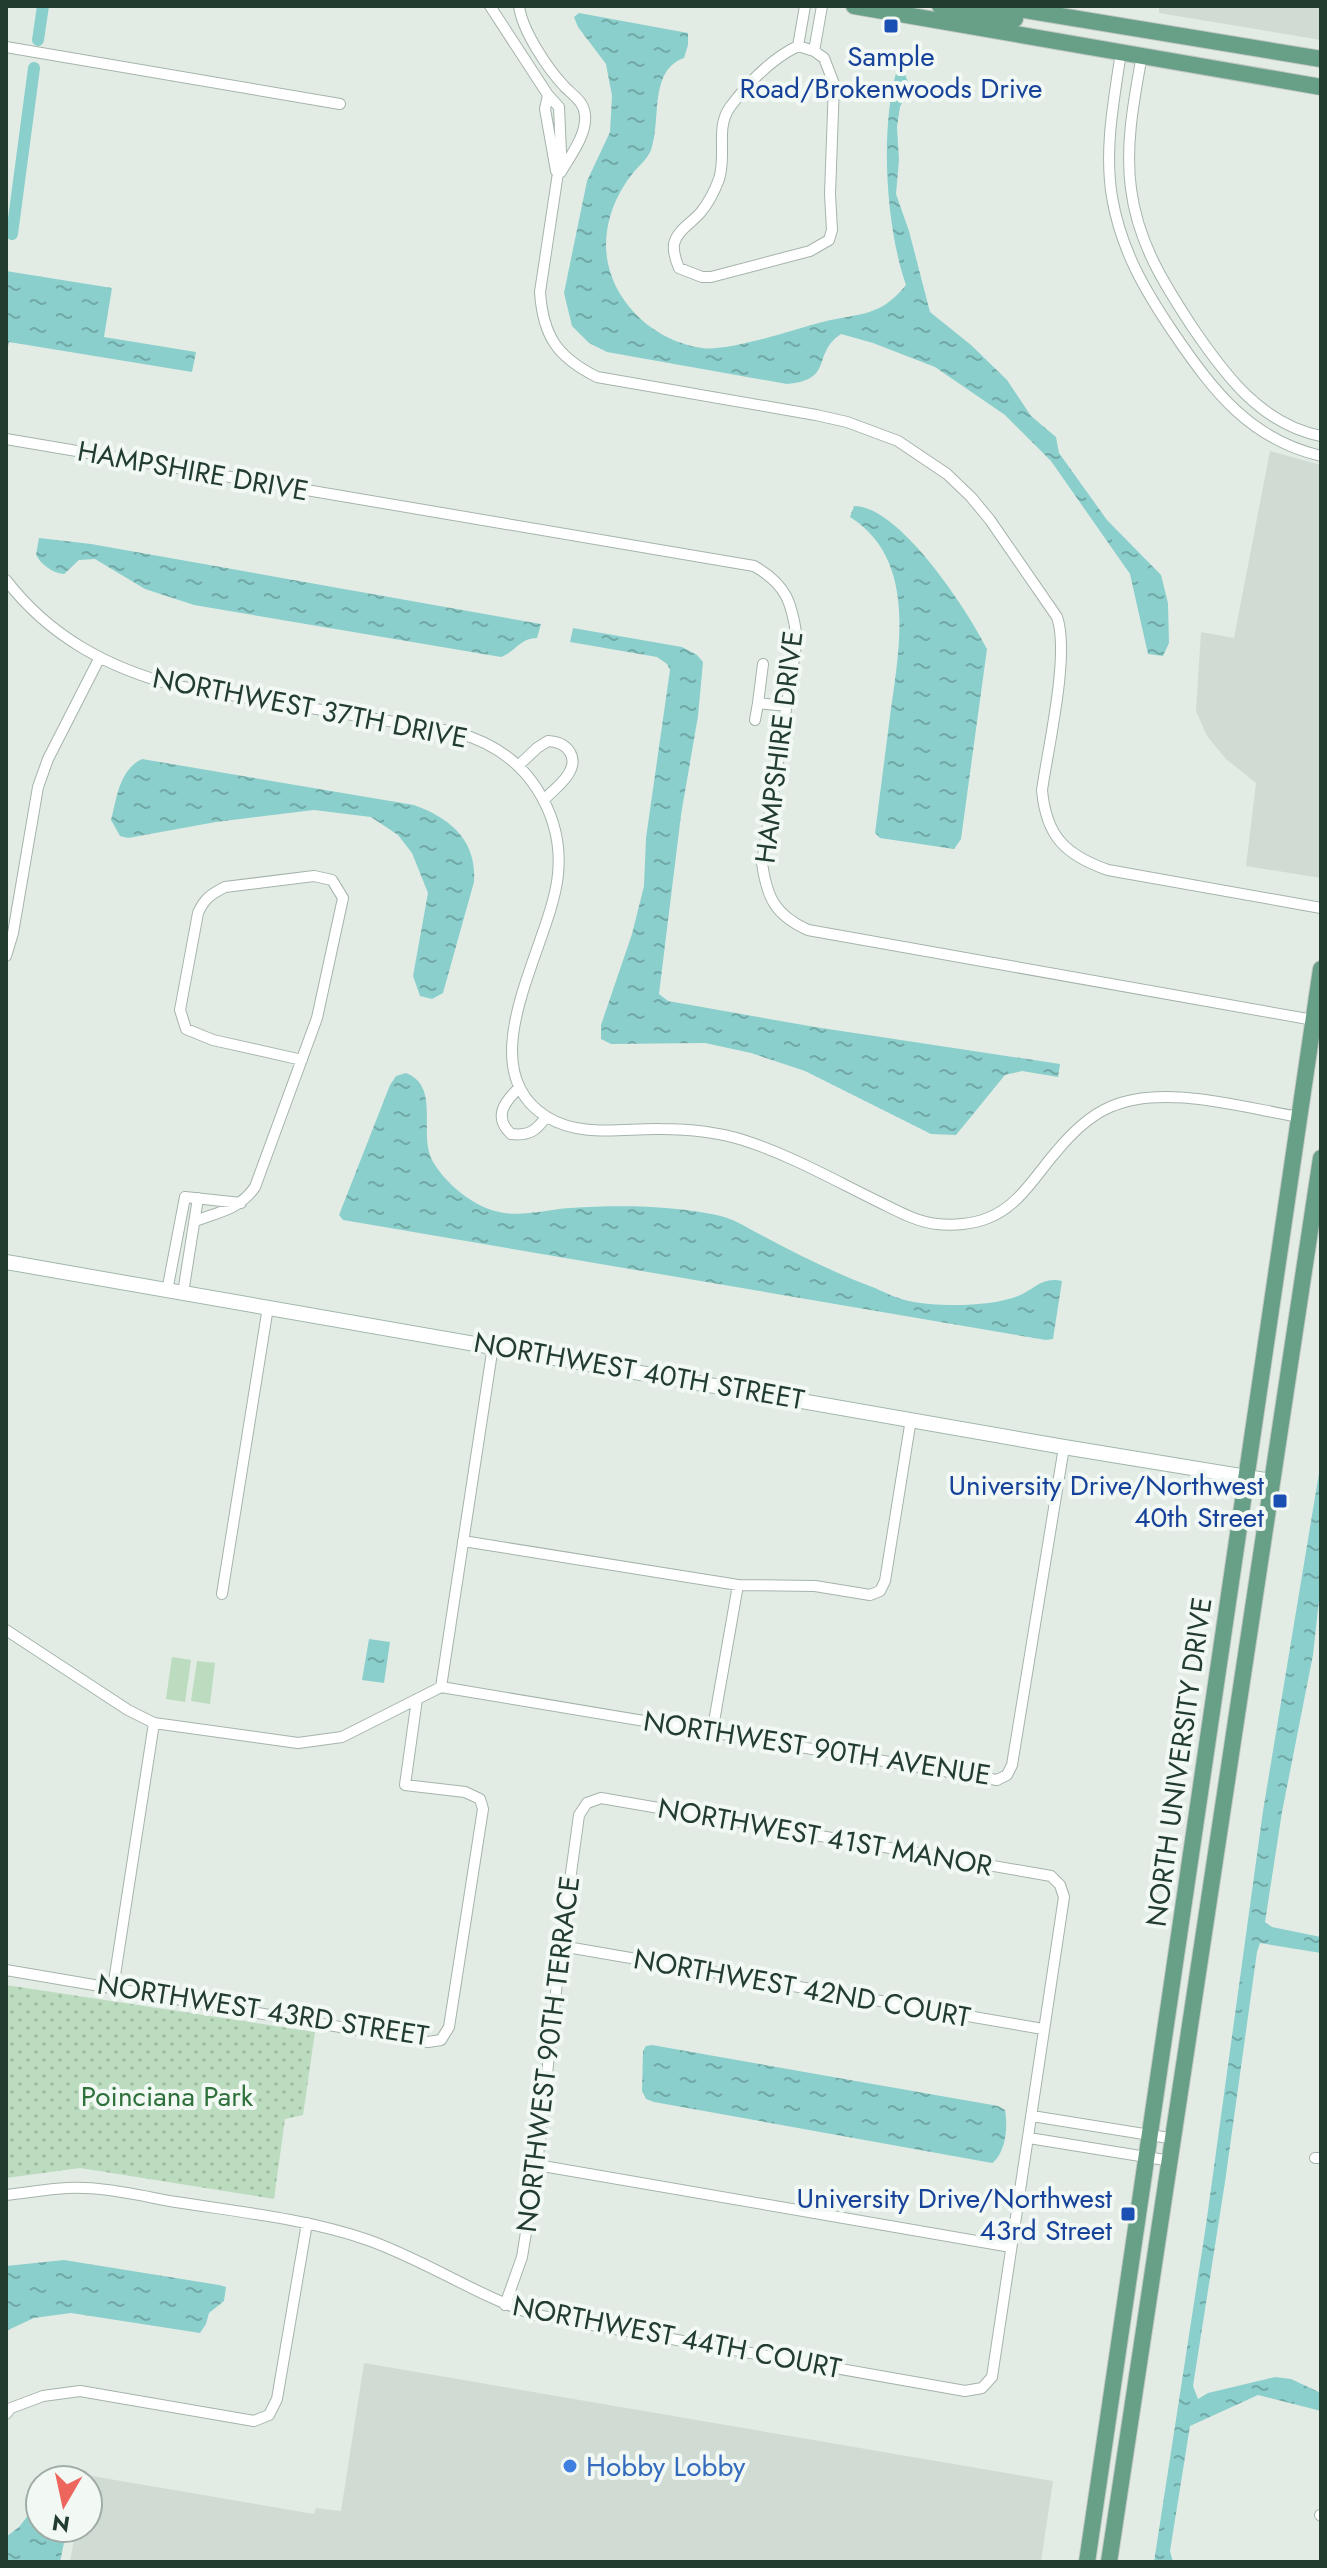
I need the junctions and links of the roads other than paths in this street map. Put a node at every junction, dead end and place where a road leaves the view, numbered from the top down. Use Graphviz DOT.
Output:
graph roads {
  1 [pos="490,6"];
  2 [pos="519,6"];
  3 [pos="805,6"];
  4 [pos="822,6"];
  5 [pos="854,6"];
  6 [pos="940,6"];
  7 [pos="1000,6"];
  8 [pos="919,11"];
  9 [pos="1057,15"];
  10 [pos="798,46"];
  11 [pos="6,47"];
  12 [pos="814,51"];
  13 [pos="1121,52"];
  14 [pos="1142,55"];
  15 [pos="1321,59"];
  16 [pos="563,86"];
  17 [pos="1321,87"];
  18 [pos="548,95"];
  19 [pos="340,104"];
  20 [pos="1109,167"];
  21 [pos="1129,167"];
  22 [pos="558,177"];
  23 [pos="1164,285"];
  24 [pos="1147,294"];
  25 [pos="1238,388"];
  26 [pos="1221,398"];
  27 [pos="1321,436"];
  28 [pos="6,439"];
  29 [pos="1321,456"];
  30 [pos="6,580"];
  31 [pos="99,659"];
  32 [pos="763,664"];
  33 [pos="758,703"];
  34 [pos="787,706"];
  35 [pos="755,720"];
  36 [pos="518,766"];
  37 [pos="544,800"];
  38 [pos="1321,908"];
  39 [pos="6,956"];
  40 [pos="1321,969"];
  41 [pos="1317,1021"];
  42 [pos="302,1060"];
  43 [pos="519,1088"];
  44 [pos="546,1117"];
  45 [pos="1299,1117"];
  46 [pos="1321,1158"];
  47 [pos="198,1198"];
  48 [pos="241,1203"];
  49 [pos="195,1221"];
  50 [pos="6,1262"];
  51 [pos="167,1291"];
  52 [pos="183,1293"];
  53 [pos="268,1307"];
  54 [pos="493,1346"];
  55 [pos="911,1419"];
  56 [pos="1064,1447"];
  57 [pos="1248,1477"];
  58 [pos="1272,1481"];
  59 [pos="463,1541"];
  60 [pos="738,1585"];
  61 [pos="222,1594"];
  62 [pos="6,1630"];
  63 [pos="441,1687"];
  64 [pos="417,1699"];
  65 [pos="154,1723"];
  66 [pos="712,1733"];
  67 [pos="587,1803"];
  68 [pos="561,1946"];
  69 [pos="6,1970"];
  70 [pos="113,1988"];
  71 [pos="1043,2029"];
  72 [pos="1032,2116"];
  73 [pos="1150,2135"];
  74 [pos="1029,2138"];
  75 [pos="1175,2139"];
  76 [pos="1147,2157"];
  77 [pos="1171,2161"];
  78 [pos="537,2165"];
  79 [pos="6,2195"];
  80 [pos="307,2223"];
  81 [pos="1011,2247"];
  82 [pos="505,2305"];
  83 [pos="6,2414"];
  84 [pos="1096,2507"];
  85 [pos="1113,2535"];
  86 [pos="1087,2562"];
  87 [pos="1109,2562"];
  1 -- 18 [label="street"];
  2 -- 16 [label="street"];
  3 -- 10 [label="street"];
  4 -- 12 [label="street"];
  5 -- 8 [label="main road"];
  6 -- 9 [label="main road"];
  7 -- 9 [label="main road"];
  8 -- 13 [label="main road"];
  9 -- 15 [label="main road"];
  10 -- 12 [label="street"];
  10 -- 12 [label="street"];
  11 -- 19 [label="street"];
  13 -- 14 [label="main road"];
  13 -- 20 [label="street"];
  14 -- 17 [label="main road"];
  14 -- 21 [label="street"];
  16 -- 18 [label="street"];
  16 -- 22 [label="street"];
  18 -- 22 [label="street"];
  20 -- 21 [label="street"];
  20 -- 24 [label="street"];
  21 -- 23 [label="street"];
  22 -- 38 [label="street"];
  23 -- 24 [label="street"];
  23 -- 25 [label="street"];
  24 -- 26 [label="street"];
  25 -- 26 [label="street"];
  25 -- 27 [label="street"];
  26 -- 29 [label="street"];
  28 -- 34 [label="street, HAMPSHIRE DRIVE"];
  30 -- 31 [label="street, NORTHWEST 37TH DRIVE"];
  31 -- 36 [label="street, NORTHWEST 37TH DRIVE"];
  31 -- 39 [label="street"];
  32 -- 33 [label="street"];
  33 -- 34 [label="street"];
  33 -- 35 [label="street"];
  34 -- 41 [label="street, HAMPSHIRE DRIVE"];
  36 -- 37 [label="street, NORTHWEST 37TH DRIVE"];
  36 -- 37 [label="street"];
  37 -- 43 [label="street, NORTHWEST 37TH DRIVE"];
  40 -- 41 [label="main road, NORTH UNIVERSITY DRIVE"];
  41 -- 45 [label="main road, NORTH UNIVERSITY DRIVE"];
  42 -- 42 [label="street"];
  42 -- 48 [label="street"];
  43 -- 44 [label="street"];
  43 -- 44 [label="street"];
  44 -- 45 [label="street"];
  45 -- 57 [label="main road, NORTH UNIVERSITY DRIVE"];
  46 -- 58 [label="main road, NORTH UNIVERSITY DRIVE"];
  47 -- 48 [label="street"];
  47 -- 49 [label="street"];
  47 -- 51 [label="street"];
  48 -- 49 [label="street"];
  49 -- 52 [label="street"];
  50 -- 51 [label="street, NORTHWEST 40TH STREET"];
  51 -- 52 [label="street, NORTHWEST 40TH STREET"];
  52 -- 53 [label="street, NORTHWEST 40TH STREET"];
  53 -- 54 [label="street, NORTHWEST 40TH STREET"];
  53 -- 61 [label="street"];
  54 -- 55 [label="street, NORTHWEST 40TH STREET"];
  54 -- 59 [label="street"];
  55 -- 56 [label="street, NORTHWEST 40TH STREET"];
  55 -- 60 [label="street"];
  56 -- 57 [label="street, NORTHWEST 40TH STREET"];
  56 -- 66 [label="street, NORTHWEST 90TH AVENUE"];
  57 -- 58 [label="street, NORTHWEST 40TH STREET"];
  57 -- 73 [label="main road, NORTH UNIVERSITY DRIVE"];
  58 -- 75 [label="main road, NORTH UNIVERSITY DRIVE"];
  59 -- 60 [label="street"];
  59 -- 63 [label="street"];
  60 -- 66 [label="street"];
  62 -- 65 [label="street"];
  63 -- 64 [label="street"];
  63 -- 66 [label="street, NORTHWEST 90TH AVENUE"];
  64 -- 65 [label="street"];
  64 -- 70 [label="street, NORTHWEST 43RD STREET"];
  65 -- 70 [label="street"];
  67 -- 68 [label="street, NORTHWEST 90TH TERRACE"];
  67 -- 71 [label="street, NORTHWEST 41ST MANOR"];
  68 -- 71 [label="street, NORTHWEST 42ND COURT"];
  68 -- 78 [label="street, NORTHWEST 90TH TERRACE"];
  69 -- 70 [label="street, NORTHWEST 43RD STREET"];
  71 -- 72 [label="street"];
  72 -- 73 [label="street"];
  72 -- 74 [label="street"];
  73 -- 75 [label="street"];
  73 -- 76 [label="main road, NORTH UNIVERSITY DRIVE"];
  74 -- 76 [label="street"];
  74 -- 81 [label="street"];
  75 -- 77 [label="main road, NORTH UNIVERSITY DRIVE"];
  76 -- 77 [label="street"];
  76 -- 84 [label="main road, NORTH UNIVERSITY DRIVE"];
  77 -- 85 [label="main road, NORTH UNIVERSITY DRIVE"];
  78 -- 81 [label="street"];
  78 -- 82 [label="street, NORTHWEST 90TH TERRACE"];
  79 -- 80 [label="street, NORTHWEST 44TH COURT"];
  80 -- 82 [label="street, NORTHWEST 44TH COURT"];
  80 -- 83 [label="street"];
  81 -- 82 [label="street, NORTHWEST 44TH COURT"];
  84 -- 85 [label="main road"];
  84 -- 86 [label="main road, NORTH UNIVERSITY DRIVE"];
  85 -- 87 [label="main road, NORTH UNIVERSITY DRIVE"];
}
